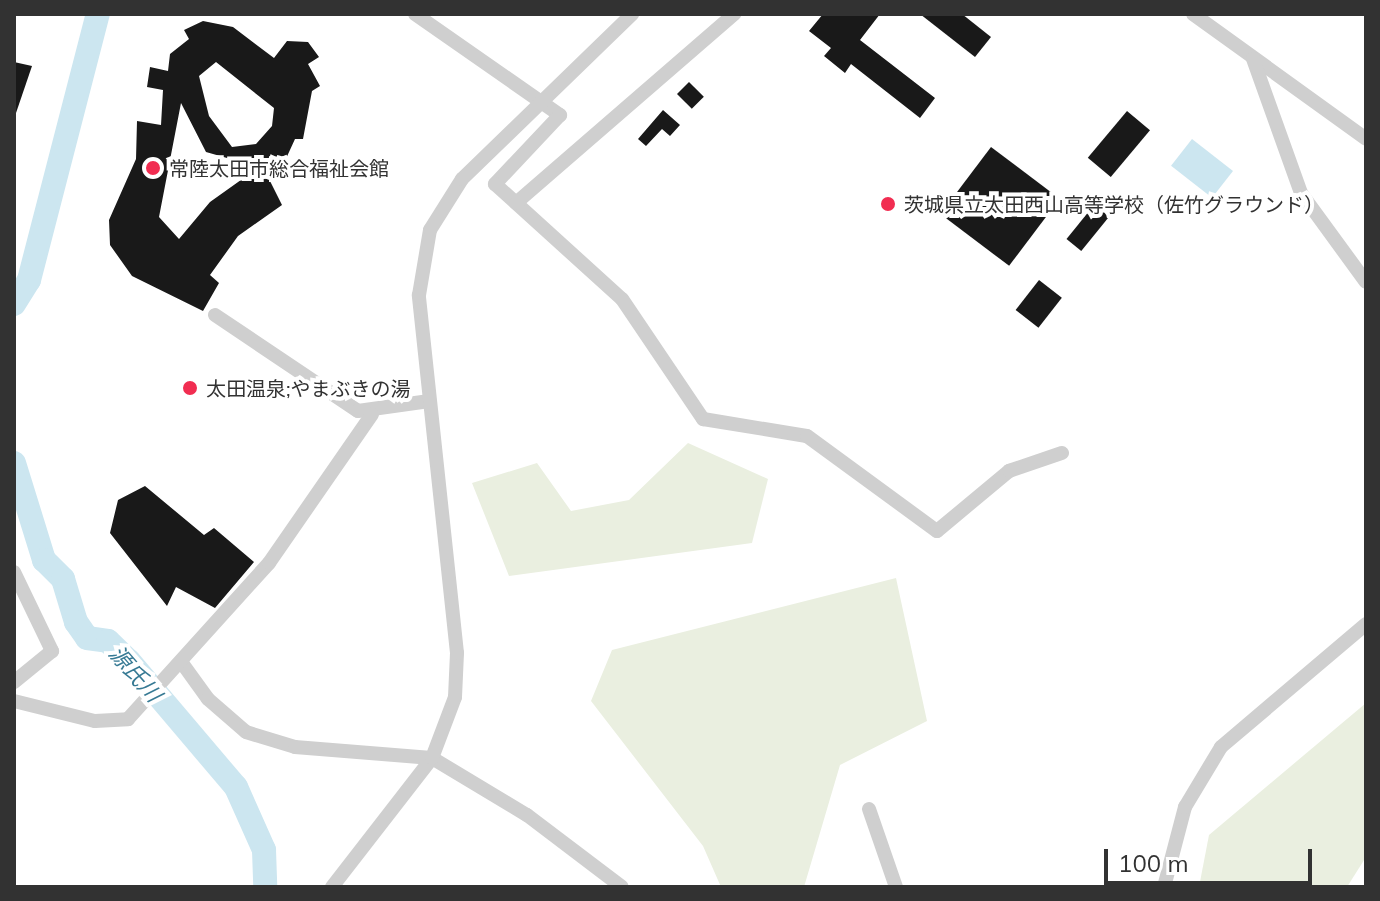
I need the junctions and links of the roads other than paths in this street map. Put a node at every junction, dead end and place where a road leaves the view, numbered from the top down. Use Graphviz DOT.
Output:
graph roads {
  1 [pos="415,14"];
  2 [pos="632,14"];
  3 [pos="734,14"];
  4 [pos="1193,14"];
  5 [pos="1253,59"];
  6 [pos="544,100"];
  7 [pos="1366,139"];
  8 [pos="516,203"];
  9 [pos="1366,282"];
  10 [pos="215,315"];
  11 [pos="429,401"];
  12 [pos="372,414"];
  13 [pos="1062,453"];
  14 [pos="14,572"];
  15 [pos="1366,624"];
  16 [pos="177,668"];
  17 [pos="14,682"];
  18 [pos="14,701"];
  19 [pos="432,758"];
  20 [pos="869,809"];
  21 [pos="332,887"];
  22 [pos="622,887"];
  23 [pos="896,887"];
  24 [pos="1164,887"];
  1 -- 6 [label="street"];
  2 -- 6 [label="street"];
  3 -- 8 [label="street"];
  4 -- 5 [label="street"];
  5 -- 7 [label="street"];
  5 -- 9 [label="street"];
  6 -- 8 [label="street"];
  6 -- 11 [label="street"];
  8 -- 13 [label="street"];
  10 -- 12 [label="street"];
  11 -- 12 [label="street"];
  11 -- 19 [label="street"];
  12 -- 16 [label="street"];
  14 -- 17 [label="street"];
  15 -- 24 [label="street"];
  16 -- 18 [label="street"];
  16 -- 19 [label="street"];
  19 -- 21 [label="street"];
  19 -- 22 [label="street"];
  20 -- 23 [label="street"];
}
